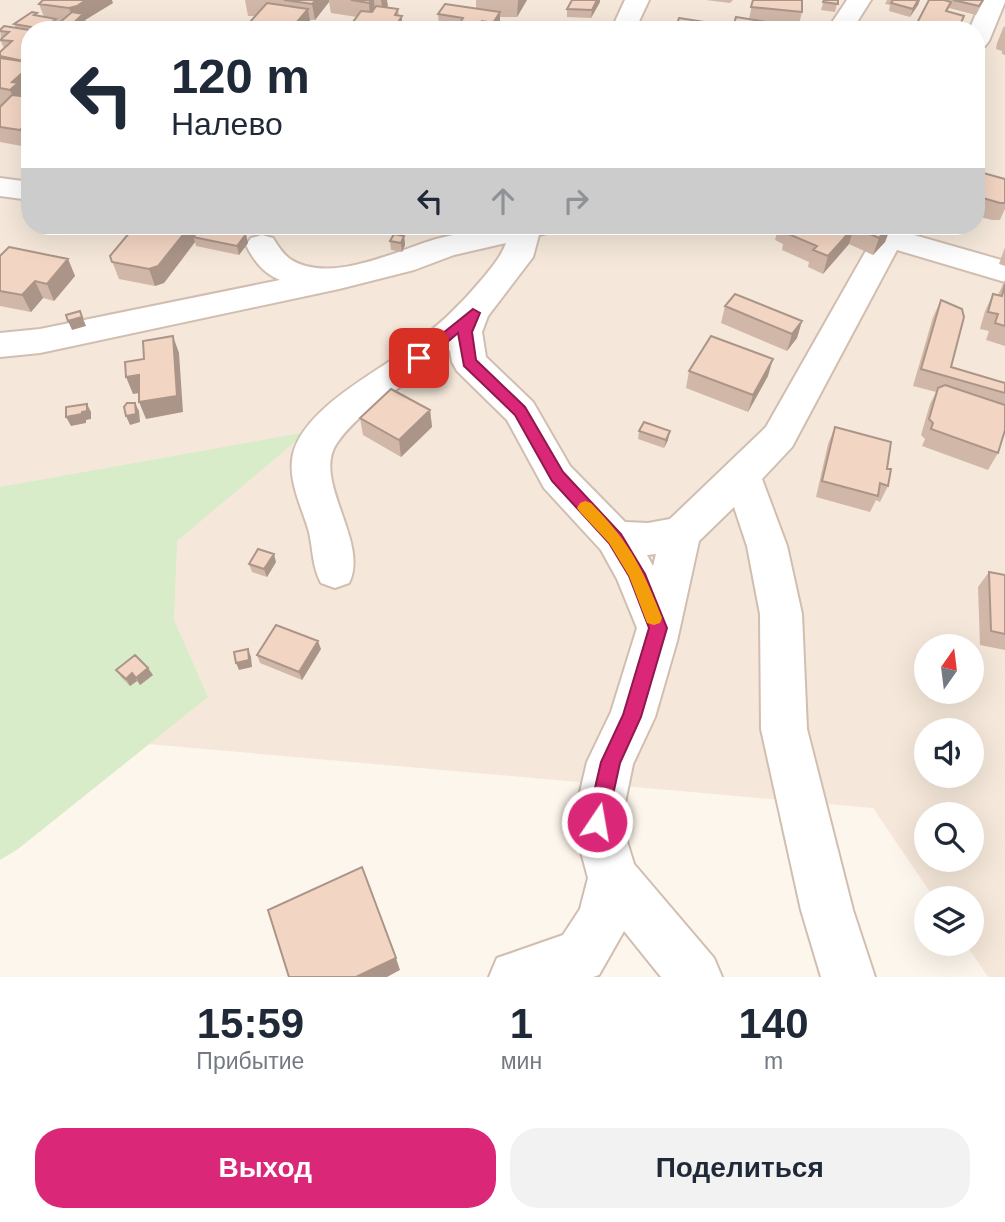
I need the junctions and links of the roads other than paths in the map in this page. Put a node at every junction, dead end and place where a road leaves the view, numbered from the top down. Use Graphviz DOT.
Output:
graph roads {
  1 [pos="637,0"];
  2 [pos="859,0"];
  3 [pos="994,0"];
  4 [pos="627,21"];
  5 [pos="845,21"];
  6 [pos="985,21"];
  7 [pos="0,187"];
  8 [pos="21,190"];
  9 [pos="495,235"];
  10 [pos="526,235"];
  11 [pos="890,235"];
  12 [pos="900,235"];
  13 [pos="262,245"];
  14 [pos="1005,272"];
  15 [pos="339,278"];
  16 [pos="473,313"];
  17 [pos="0,345"];
  18 [pos="743,476"];
  19 [pos="681,533"];
  20 [pos="615,538"];
  21 [pos="334,571"];
  22 [pos="658,628"];
  23 [pos="613,878"];
  24 [pos="516,977"];
  25 [pos="695,977"];
  26 [pos="848,977"];
  1 -- 4 [label="street"];
  2 -- 5 [label="street"];
  3 -- 6 [label="street"];
  7 -- 8 [label="street"];
  9 -- 15 [label="street"];
  10 -- 16 [label="street"];
  11 -- 18 [label="street"];
  12 -- 14 [label="street"];
  13 -- 15 [label="street"];
  15 -- 17 [label="street"];
  16 -- 20 [label="street"];
  16 -- 21 [label="street"];
  18 -- 19 [label="street"];
  18 -- 26 [label="street"];
  19 -- 20 [label="street"];
  19 -- 22 [label="street"];
  20 -- 22 [label="street"];
  22 -- 23 [label="street"];
  23 -- 24 [label="street"];
  23 -- 25 [label="street"];
}
